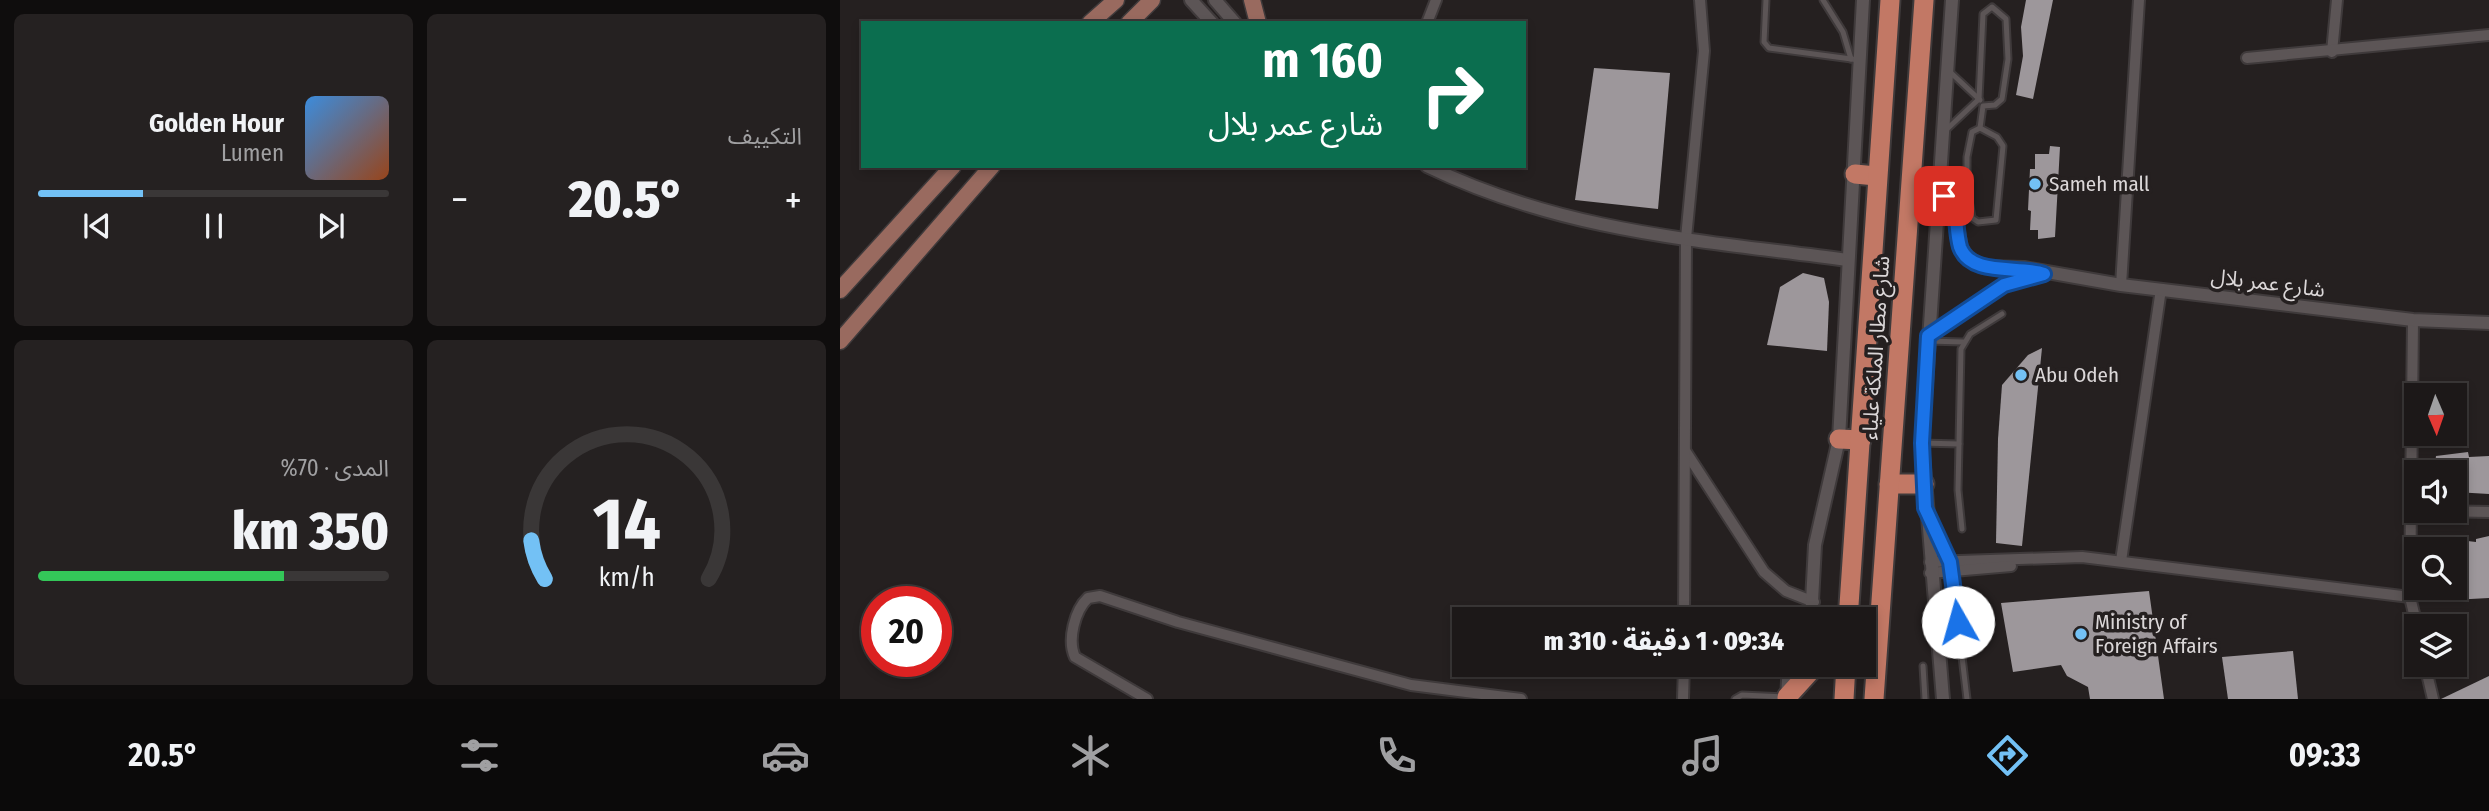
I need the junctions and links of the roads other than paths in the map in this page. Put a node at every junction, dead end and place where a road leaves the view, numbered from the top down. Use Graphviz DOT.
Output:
graph roads {
  1 [pos="1099,0"];
  2 [pos="1116,0"];
  3 [pos="1152,0"];
  4 [pos="1191,0"];
  5 [pos="1215,0"];
  6 [pos="1252,0"];
  7 [pos="1436,0"];
  8 [pos="1700,0"];
  9 [pos="1766,0"];
  10 [pos="1823,0"];
  11 [pos="1863,0"];
  12 [pos="1890,0"];
  13 [pos="1924,0"];
  14 [pos="1952,0"];
  15 [pos="2138,0"];
  16 [pos="2337,0"];
  17 [pos="1083,21"];
  18 [pos="1092,21"];
  19 [pos="1131,21"];
  20 [pos="1210,21"];
  21 [pos="1233,21"];
  22 [pos="1257,21"];
  23 [pos="1428,21"];
  24 [pos="2489,36"];
  25 [pos="2332,52"];
  26 [pos="2246,58"];
  27 [pos="1856,60"];
  28 [pos="1948,70"];
  29 [pos="1979,99"];
  30 [pos="1983,106"];
  31 [pos="1980,128"];
  32 [pos="1944,133"];
  33 [pos="951,168"];
  34 [pos="990,168"];
  35 [pos="1432,168"];
  36 [pos="1855,174"];
  37 [pos="1876,176"];
  38 [pos="1968,188"];
  39 [pos="1940,192"];
  40 [pos="1686,238"];
  41 [pos="1848,260"];
  42 [pos="2044,274"];
  43 [pos="2122,285"];
  44 [pos="2161,289"];
  45 [pos="840,290"];
  46 [pos="2002,314"];
  47 [pos="2413,320"];
  48 [pos="2489,323"];
  49 [pos="1928,339"];
  50 [pos="840,341"];
  51 [pos="1964,342"];
  52 [pos="1839,439"];
  53 [pos="1861,440"];
  54 [pos="1922,443"];
  55 [pos="1959,444"];
  56 [pos="1686,452"];
  57 [pos="2414,460"];
  58 [pos="1889,484"];
  59 [pos="1924,484"];
  60 [pos="1925,508"];
  61 [pos="2467,512"];
  62 [pos="2489,512"];
  63 [pos="1962,529"];
  64 [pos="2121,561"];
  65 [pos="1951,566"];
  66 [pos="1930,567"];
  67 [pos="2404,596"];
  68 [pos="1814,602"];
  69 [pos="1684,607"];
  70 [pos="1813,607"];
  71 [pos="1848,607"];
  72 [pos="1923,666"];
  73 [pos="1684,677"];
  74 [pos="1789,677"];
  75 [pos="1805,677"];
  76 [pos="1845,677"];
  77 [pos="2428,677"];
  78 [pos="1765,697"];
  79 [pos="1787,698"];
  80 [pos="1147,699"];
  81 [pos="1521,699"];
  82 [pos="1683,699"];
  83 [pos="1735,699"];
  84 [pos="1844,699"];
  85 [pos="1874,699"];
  86 [pos="1925,699"];
  87 [pos="1943,699"];
  88 [pos="1967,699"];
  89 [pos="2433,699"];
  1 -- 17 [label="main road"];
  2 -- 18 [label="main road"];
  3 -- 19 [label="main road"];
  4 -- 20 [label="street"];
  5 -- 21 [label="street"];
  6 -- 22 [label="main road"];
  7 -- 23 [label="street"];
  8 -- 40 [label="street"];
  9 -- 27 [label="lane"];
  10 -- 27 [label="lane"];
  11 -- 27 [label="street"];
  12 -- 37 [label="highway, شارع مطار الملكة علياء"];
  13 -- 58 [label="highway, شارع مطار الملكة علياء"];
  14 -- 28 [label="street"];
  15 -- 43 [label="street"];
  16 -- 25 [label="street"];
  24 -- 25 [label="street"];
  25 -- 26 [label="street"];
  27 -- 36 [label="street"];
  28 -- 29 [label="lane"];
  28 -- 32 [label="street"];
  29 -- 30 [label="lane"];
  29 -- 30 [label="lane"];
  29 -- 32 [label="lane"];
  30 -- 31 [label="lane"];
  31 -- 38 [label="lane"];
  31 -- 38 [label="lane"];
  32 -- 39 [label="street"];
  33 -- 45 [label="main road"];
  34 -- 50 [label="main road"];
  35 -- 40 [label="street"];
  36 -- 37 [label="highway"];
  36 -- 41 [label="street"];
  37 -- 53 [label="highway, شارع مطار الملكة علياء"];
  38 -- 39 [label="lane"];
  39 -- 42 [label="street, شارع عمر بلال"];
  39 -- 49 [label="street"];
  40 -- 41 [label="street"];
  40 -- 56 [label="street"];
  41 -- 52 [label="street"];
  42 -- 43 [label="street, شارع عمر بلال"];
  42 -- 49 [label="street, شارع عمر بلال"];
  43 -- 44 [label="street, شارع عمر بلال"];
  44 -- 47 [label="street, شارع عمر بلال"];
  44 -- 64 [label="street"];
  46 -- 51 [label="lane"];
  47 -- 48 [label="street, شارع عمر بلال"];
  47 -- 57 [label="street"];
  49 -- 51 [label="lane"];
  49 -- 54 [label="street"];
  51 -- 55 [label="lane"];
  52 -- 53 [label="highway"];
  52 -- 68 [label="street"];
  53 -- 71 [label="highway, شارع مطار الملكة علياء"];
  54 -- 55 [label="lane"];
  54 -- 59 [label="street"];
  55 -- 63 [label="lane"];
  56 -- 68 [label="street"];
  56 -- 69 [label="street"];
  58 -- 59 [label="highway"];
  58 -- 85 [label="highway, شارع مطار الملكة علياء"];
  59 -- 60 [label="street"];
  60 -- 65 [label="lane"];
  60 -- 66 [label="street"];
  61 -- 62 [label="street"];
  64 -- 65 [label="street"];
  64 -- 67 [label="street"];
  65 -- 66 [label="street"];
  65 -- 88 [label="lane"];
  66 -- 87 [label="street"];
  68 -- 70 [label="street"];
  72 -- 86 [label="lane"];
  73 -- 82 [label="street"];
  74 -- 79 [label="street"];
  75 -- 79 [label="highway"];
  76 -- 84 [label="highway"];
  77 -- 89 [label="street"];
  78 -- 79 [label="lane"];
  78 -- 83 [label="lane"];
  80 -- 81 [label="street"];
}
